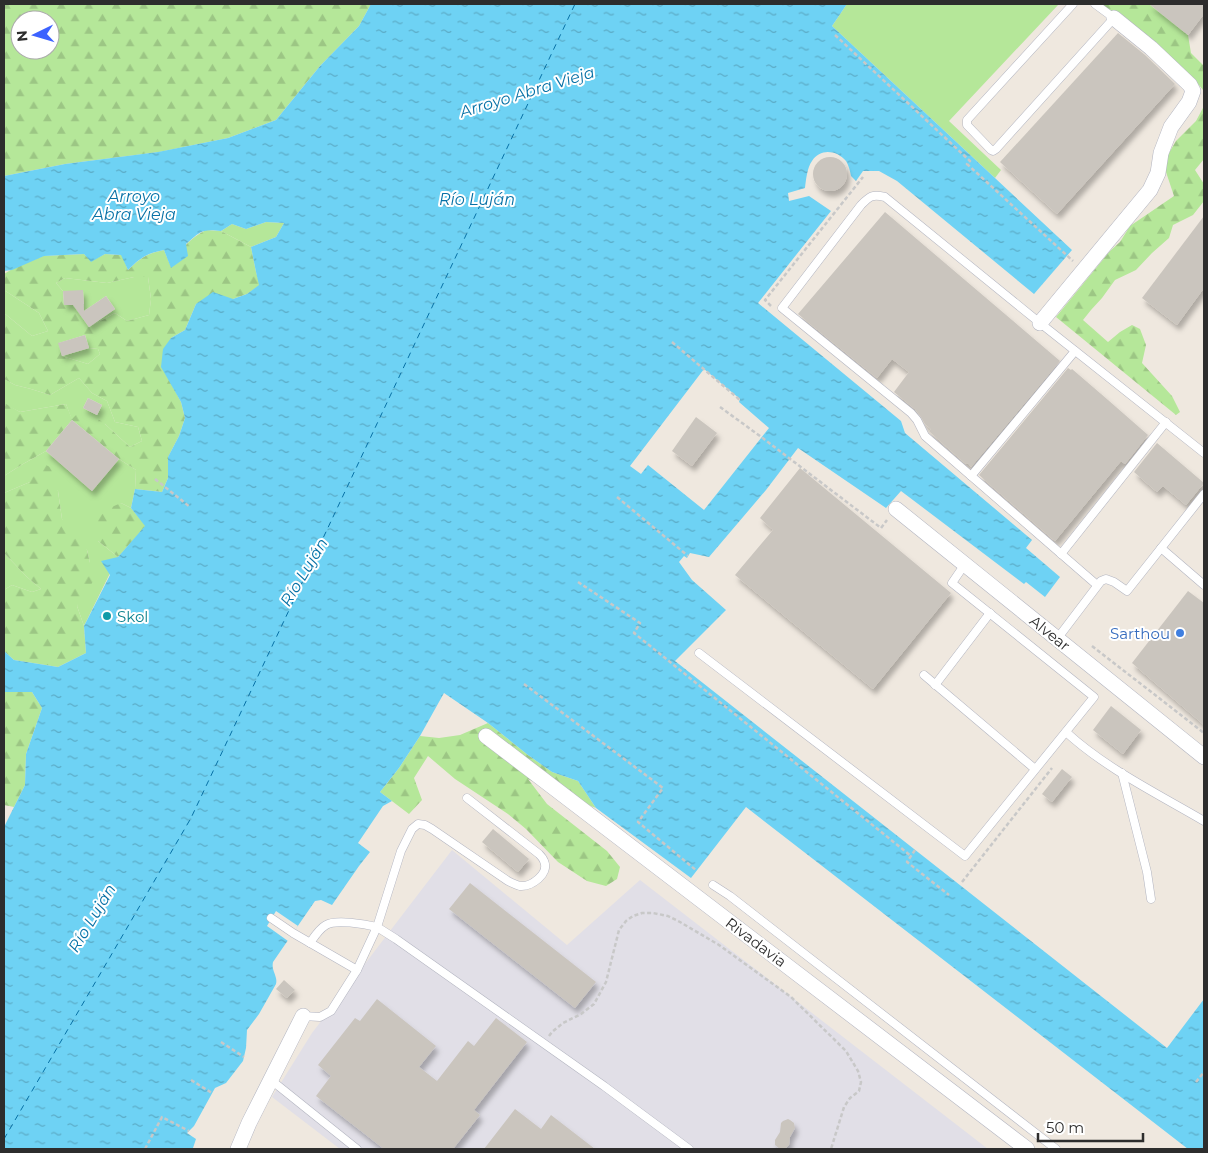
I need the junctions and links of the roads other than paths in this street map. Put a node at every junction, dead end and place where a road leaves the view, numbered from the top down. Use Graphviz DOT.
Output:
graph roads {
  1 [pos="1073,4"];
  2 [pos="1095,4"];
  3 [pos="1114,18"];
  4 [pos="1040,323"];
  5 [pos="1075,351"];
  6 [pos="1166,422"];
  7 [pos="1204,453"];
  8 [pos="971,476"];
  9 [pos="1204,494"];
  10 [pos="896,509"];
  11 [pos="1161,548"];
  12 [pos="1062,554"];
  13 [pos="965,564"];
  14 [pos="1097,585"];
  15 [pos="1204,585"];
  16 [pos="990,613"];
  17 [pos="1057,639"];
  18 [pos="699,653"];
  19 [pos="924,675"];
  20 [pos="935,685"];
  21 [pos="1066,732"];
  22 [pos="486,736"];
  23 [pos="1204,757"];
  24 [pos="1035,769"];
  25 [pos="1122,773"];
  26 [pos="467,798"];
  27 [pos="1204,820"];
  28 [pos="713,885"];
  29 [pos="1151,899"];
  30 [pos="271,918"];
  31 [pos="377,927"];
  32 [pos="310,943"];
  33 [pos="357,970"];
  34 [pos="303,1016"];
  35 [pos="271,1080"];
  36 [pos="238,1149"];
  37 [pos="357,1149"];
  38 [pos="689,1149"];
  39 [pos="1027,1149"];
  40 [pos="1056,1149"];
  1 -- 3 [label="lane"];
  2 -- 3 [label="lane"];
  3 -- 4 [label="street"];
  4 -- 5 [label="lane"];
  4 -- 8 [label="lane"];
  5 -- 6 [label="lane"];
  5 -- 8 [label="lane"];
  6 -- 7 [label="lane"];
  6 -- 12 [label="lane"];
  8 -- 12 [label="lane"];
  9 -- 11 [label="lane"];
  10 -- 13 [label="street, Alvear"];
  11 -- 14 [label="lane"];
  11 -- 15 [label="lane"];
  12 -- 14 [label="lane"];
  13 -- 16 [label="lane"];
  13 -- 17 [label="street, Alvear"];
  14 -- 17 [label="lane"];
  16 -- 20 [label="lane"];
  16 -- 21 [label="lane"];
  17 -- 23 [label="street, Alvear"];
  18 -- 24 [label="lane"];
  19 -- 20 [label="lane"];
  20 -- 24 [label="lane"];
  21 -- 24 [label="lane"];
  21 -- 25 [label="lane"];
  22 -- 39 [label="street, Rivadavia"];
  25 -- 27 [label="lane"];
  25 -- 29 [label="lane"];
  26 -- 31 [label="lane"];
  28 -- 40 [label="lane"];
  30 -- 32 [label="lane"];
  31 -- 32 [label="lane"];
  31 -- 33 [label="lane"];
  31 -- 38 [label="lane"];
  32 -- 33 [label="lane"];
  33 -- 34 [label="lane"];
  34 -- 35 [label="street"];
  35 -- 36 [label="street"];
  35 -- 37 [label="lane"];
}
